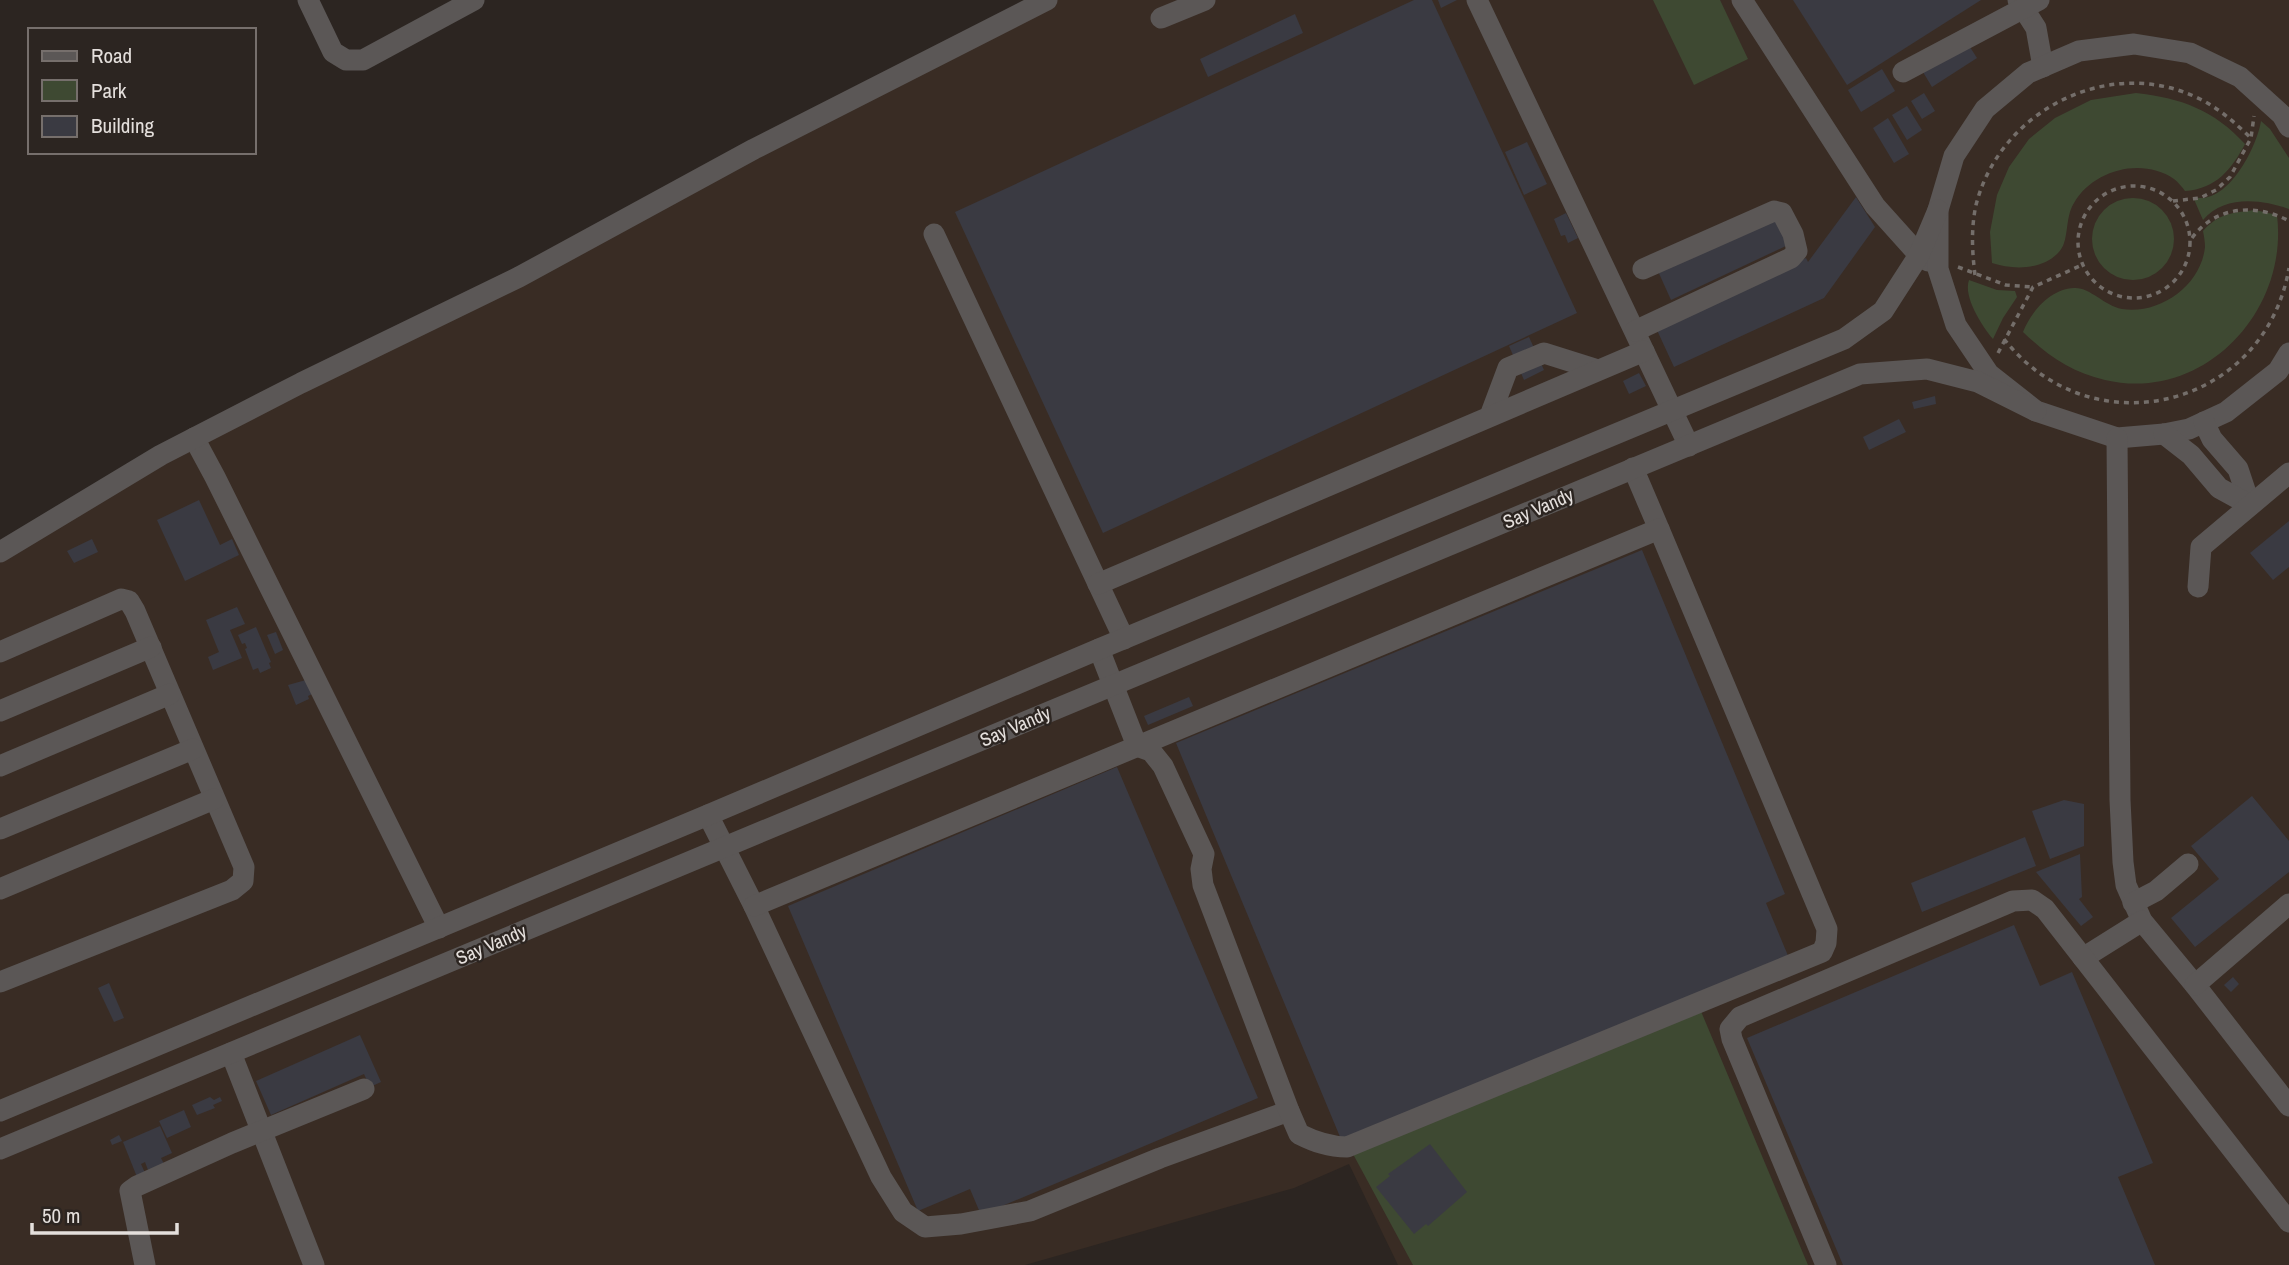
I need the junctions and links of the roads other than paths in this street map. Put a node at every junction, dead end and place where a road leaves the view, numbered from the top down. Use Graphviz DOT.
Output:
graph roads {
  1 [pos="308,0"];
  2 [pos="1047,0"];
  3 [pos="1205,0"];
  4 [pos="1477,0"];
  5 [pos="1742,0"];
  6 [pos="471,1"];
  7 [pos="2027,3"];
  8 [pos="1161,19"];
  9 [pos="2043,66"];
  10 [pos="1903,72"];
  11 [pos="2287,119"];
  12 [pos="934,234"];
  13 [pos="1932,261"];
  14 [pos="1643,269"];
  15 [pos="1639,341"];
  16 [pos="2289,353"];
  17 [pos="1598,370"];
  18 [pos="1673,410"];
  19 [pos="2036,411"];
  20 [pos="1490,416"];
  21 [pos="2204,422"];
  22 [pos="2164,434"];
  23 [pos="194,438"];
  24 [pos="2117,438"];
  25 [pos="1689,446"];
  26 [pos="1633,468"];
  27 [pos="2289,473"];
  28 [pos="2250,505"];
  29 [pos="1659,529"];
  30 [pos="0,552"];
  31 [pos="1098,584"];
  32 [pos="2198,587"];
  33 [pos="1124,639"];
  34 [pos="151,647"];
  35 [pos="1099,649"];
  36 [pos="0,653"];
  37 [pos="1113,686"];
  38 [pos="170,694"];
  39 [pos="0,711"];
  40 [pos="1137,746"];
  41 [pos="193,749"];
  42 [pos="0,766"];
  43 [pos="214,799"];
  44 [pos="708,816"];
  45 [pos="0,829"];
  46 [pos="722,848"];
  47 [pos="2188,864"];
  48 [pos="0,889"];
  49 [pos="2289,904"];
  50 [pos="754,906"];
  51 [pos="2138,912"];
  52 [pos="439,928"];
  53 [pos="2084,958"];
  54 [pos="0,982"];
  55 [pos="2195,985"];
  56 [pos="231,1052"];
  57 [pos="364,1089"];
  58 [pos="2289,1105"];
  59 [pos="0,1111"];
  60 [pos="1289,1111"];
  61 [pos="262,1132"];
  62 [pos="0,1149"];
  63 [pos="2289,1222"];
  64 [pos="145,1265"];
  65 [pos="314,1265"];
  66 [pos="1826,1265"];
  1 -- 6 [label="street"];
  2 -- 23 [label="street"];
  3 -- 8 [label="street"];
  4 -- 15 [label="street"];
  5 -- 13 [label="street"];
  7 -- 9 [label="street"];
  7 -- 10 [label="street"];
  9 -- 11 [label="street, Say Vandy"];
  9 -- 13 [label="street, Say Vandy"];
  12 -- 31 [label="street"];
  13 -- 18 [label="street, Say Vandy"];
  13 -- 19 [label="street"];
  14 -- 15 [label="street"];
  15 -- 17 [label="street"];
  15 -- 18 [label="street"];
  16 -- 21 [label="street"];
  17 -- 20 [label="street"];
  17 -- 20 [label="street"];
  18 -- 25 [label="street"];
  18 -- 33 [label="street, Say Vandy"];
  19 -- 24 [label="street"];
  19 -- 25 [label="street, Say Vandy"];
  20 -- 31 [label="street"];
  21 -- 22 [label="street"];
  21 -- 28 [label="street"];
  22 -- 24 [label="street"];
  22 -- 28 [label="street"];
  23 -- 30 [label="street"];
  23 -- 52 [label="street"];
  24 -- 51 [label="street"];
  25 -- 26 [label="street, Say Vandy"];
  26 -- 29 [label="street"];
  26 -- 37 [label="street, Say Vandy"];
  27 -- 28 [label="street"];
  28 -- 32 [label="street"];
  29 -- 40 [label="street"];
  29 -- 60 [label="street"];
  31 -- 33 [label="street"];
  33 -- 35 [label="street, Say Vandy"];
  34 -- 36 [label="street"];
  34 -- 38 [label="street"];
  34 -- 39 [label="street"];
  35 -- 37 [label="street"];
  35 -- 44 [label="street, Say Vandy"];
  37 -- 40 [label="street"];
  37 -- 46 [label="street, Say Vandy"];
  38 -- 41 [label="street"];
  38 -- 42 [label="street"];
  40 -- 50 [label="street"];
  40 -- 60 [label="street"];
  41 -- 43 [label="street"];
  41 -- 45 [label="street"];
  43 -- 48 [label="street"];
  43 -- 54 [label="street"];
  44 -- 46 [label="street"];
  44 -- 52 [label="street, Say Vandy"];
  46 -- 50 [label="street"];
  46 -- 56 [label="street, Say Vandy"];
  47 -- 51 [label="street"];
  49 -- 55 [label="street"];
  50 -- 60 [label="street"];
  51 -- 53 [label="street"];
  51 -- 55 [label="street"];
  52 -- 59 [label="street, Say Vandy"];
  53 -- 63 [label="street"];
  53 -- 66 [label="street"];
  55 -- 58 [label="street"];
  56 -- 61 [label="street"];
  56 -- 62 [label="street, Say Vandy"];
  57 -- 61 [label="street"];
  61 -- 64 [label="street"];
  61 -- 65 [label="street"];
}
